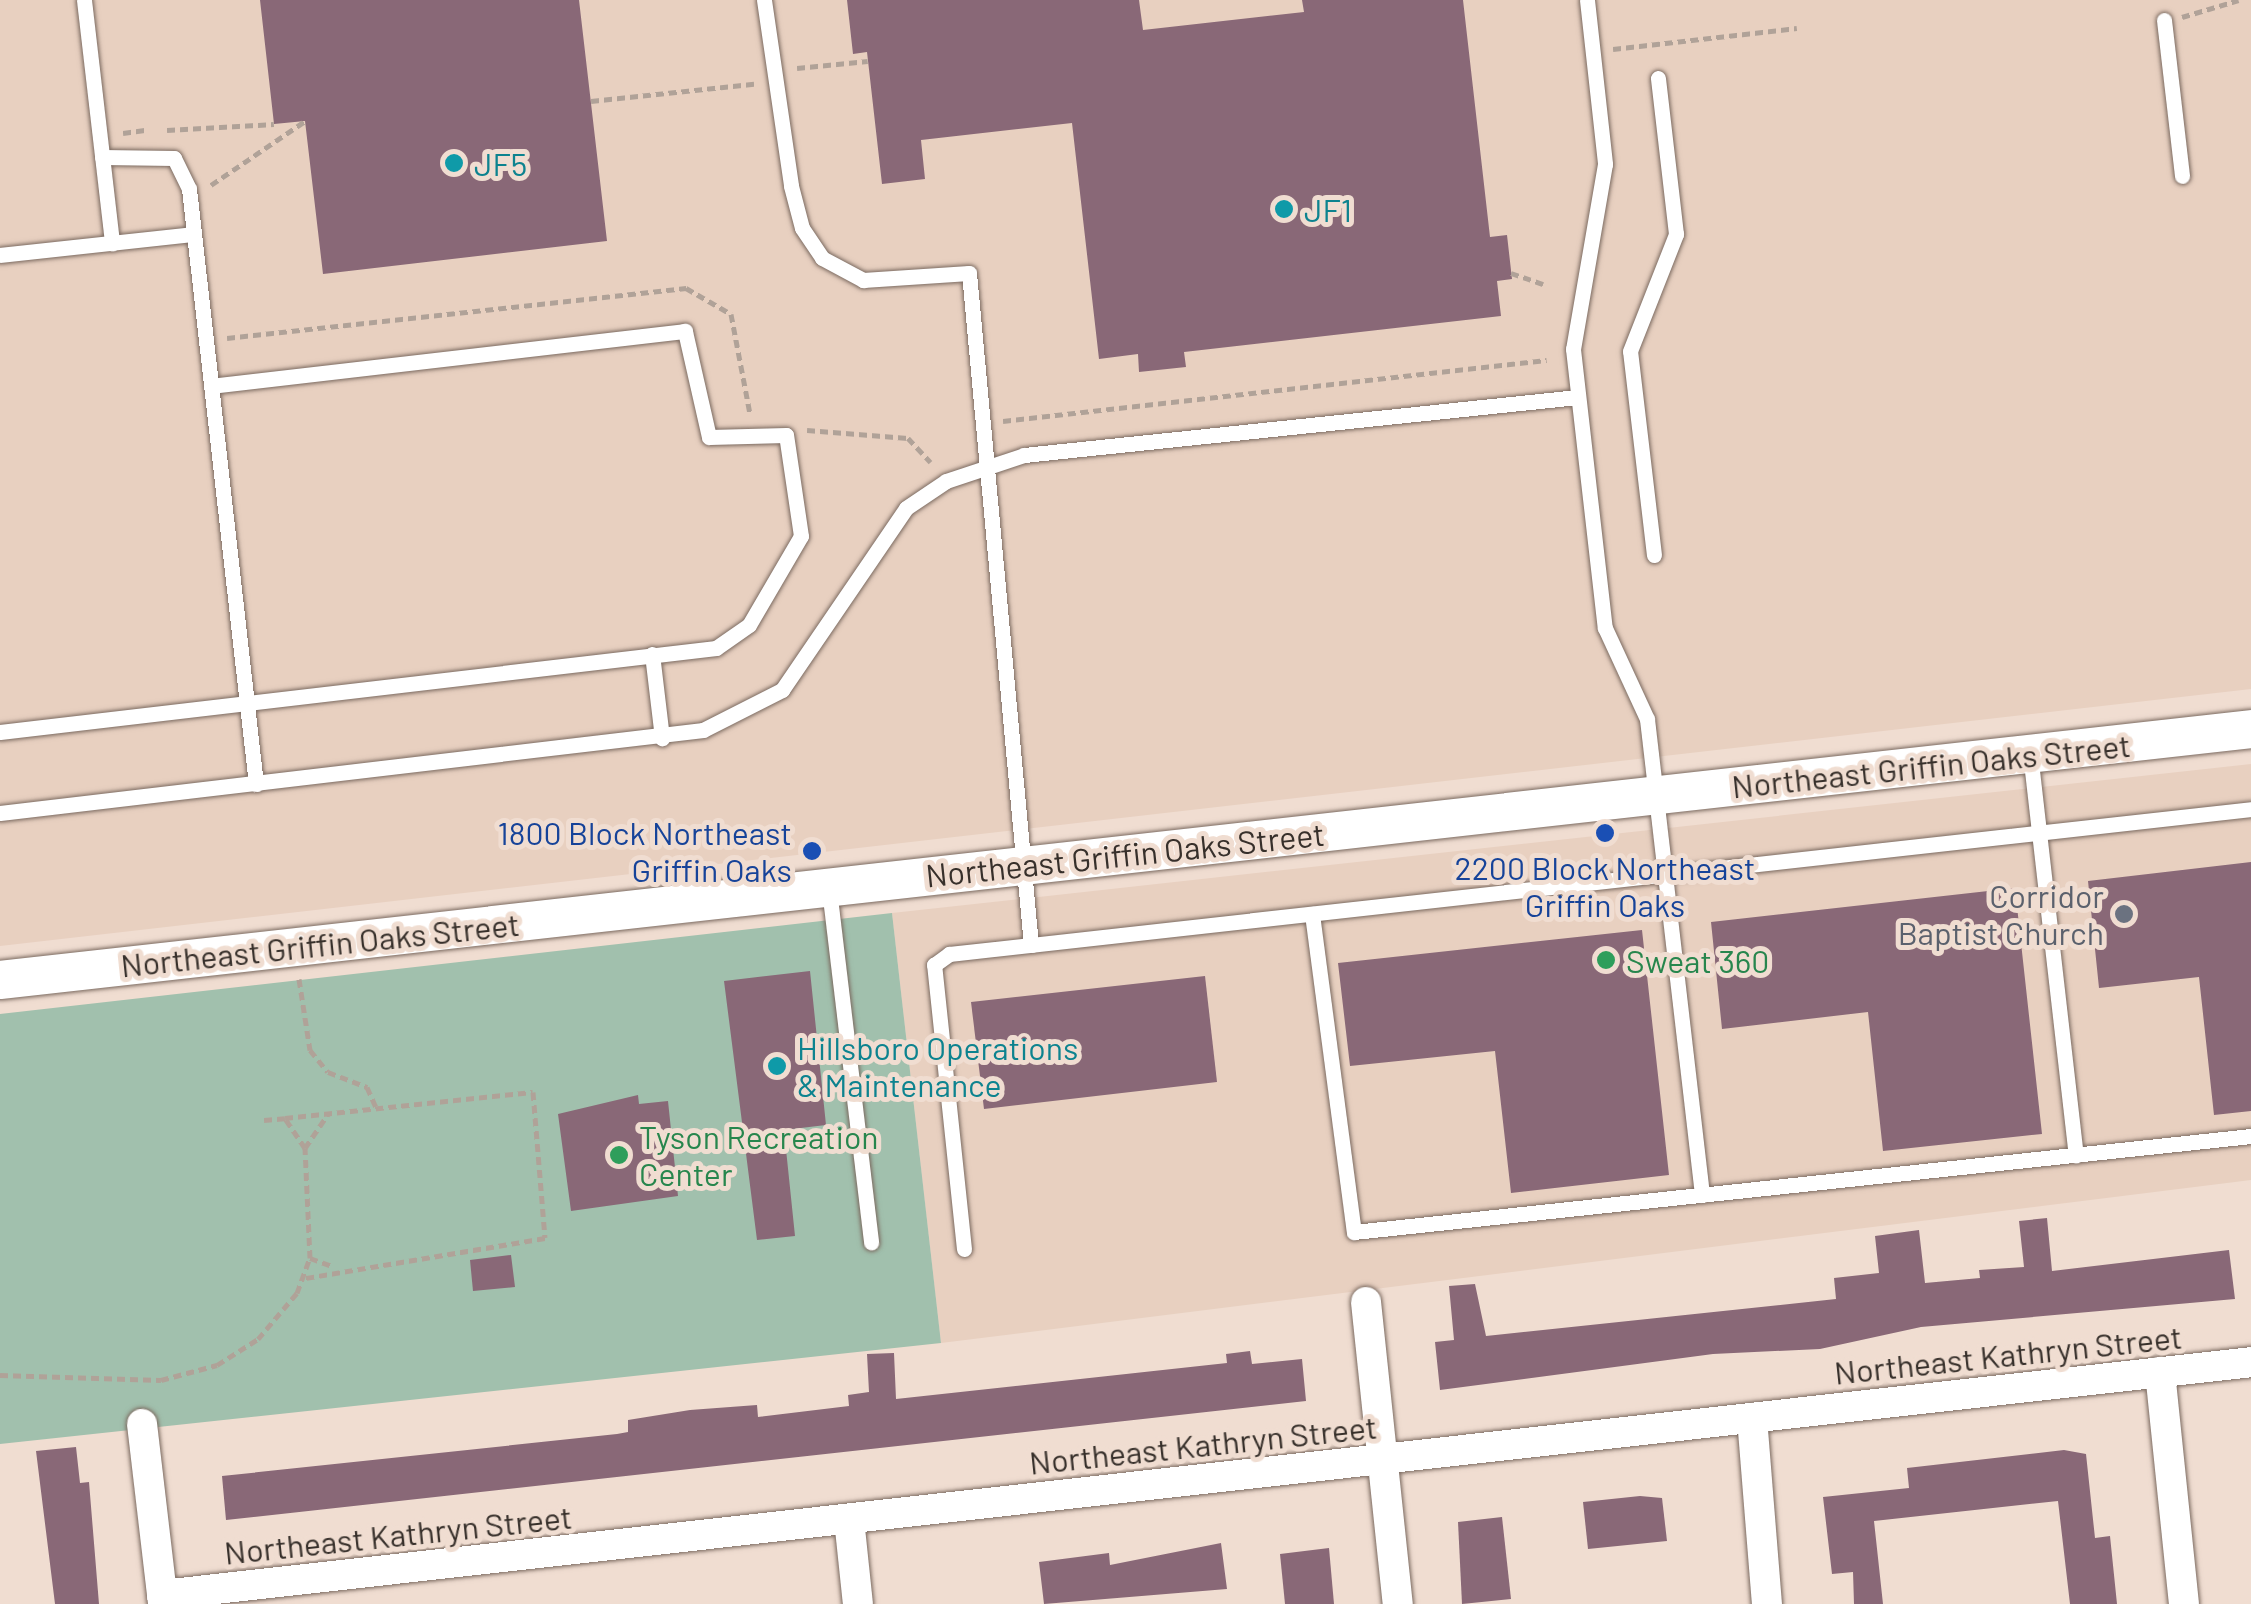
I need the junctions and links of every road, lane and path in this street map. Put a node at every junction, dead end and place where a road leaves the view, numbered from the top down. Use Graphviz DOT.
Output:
graph roads {
  1 [pos="84,0"];
  2 [pos="764,0"];
  3 [pos="1586,0"];
  4 [pos="2240,0"];
  5 [pos="2251,2"];
  6 [pos="2164,20"];
  7 [pos="1798,28"];
  8 [pos="1593,52"];
  9 [pos="868,60"];
  10 [pos="796,68"];
  11 [pos="1658,78"];
  12 [pos="754,84"];
  13 [pos="591,101"];
  14 [pos="305,121"];
  15 [pos="274,124"];
  16 [pos="167,130"];
  17 [pos="102,156"];
  18 [pos="2182,176"];
  19 [pos="188,189"];
  20 [pos="194,234"];
  21 [pos="112,243"];
  22 [pos="0,255"];
  23 [pos="1511,272"];
  24 [pos="1543,284"];
  25 [pos="1547,360"];
  26 [pos="211,386"];
  27 [pos="1578,396"];
  28 [pos="985,423"];
  29 [pos="990,464"];
  30 [pos="1654,555"];
  31 [pos="652,654"];
  32 [pos="247,703"];
  33 [pos="2251,729"];
  34 [pos="0,732"];
  35 [pos="662,738"];
  36 [pos="2030,754"];
  37 [pos="256,784"];
  38 [pos="1655,796"];
  39 [pos="2251,809"];
  40 [pos="0,813"];
  41 [pos="2039,834"];
  42 [pos="1021,865"];
  43 [pos="1668,875"];
  44 [pos="829,886"];
  45 [pos="1312,914"];
  46 [pos="1031,945"];
  47 [pos="299,975"];
  48 [pos="0,980"];
  49 [pos="377,1109"];
  50 [pos="328,1114"];
  51 [pos="285,1118"];
  52 [pos="264,1120"];
  53 [pos="2251,1136"];
  54 [pos="305,1148"];
  55 [pos="2076,1155"];
  56 [pos="1702,1195"];
  57 [pos="871,1243"];
  58 [pos="964,1248"];
  59 [pos="310,1258"];
  60 [pos="335,1266"];
  61 [pos="305,1278"];
  62 [pos="1366,1302"];
  63 [pos="2251,1362"];
  64 [pos="2160,1372"];
  65 [pos="0,1376"];
  66 [pos="1752,1418"];
  67 [pos="142,1424"];
  68 [pos="1382,1458"];
  69 [pos="849,1519"];
  70 [pos="162,1600"];
  71 [pos="858,1604"];
  72 [pos="1398,1604"];
  73 [pos="1768,1604"];
  74 [pos="2184,1604"];
  1 -- 17 [label="lane"];
  2 -- 28 [label="lane"];
  3 -- 8 [label="lane"];
  4 -- 5 [label="path"];
  4 -- 6 [label="path"];
  6 -- 18 [label="lane"];
  7 -- 8 [label="path"];
  8 -- 27 [label="lane"];
  9 -- 10 [label="path"];
  11 -- 30 [label="lane"];
  12 -- 13 [label="path"];
  14 -- 19 [label="path"];
  15 -- 16 [label="path"];
  17 -- 19 [label="lane"];
  17 -- 21 [label="lane"];
  19 -- 20 [label="lane"];
  20 -- 21 [label="lane"];
  20 -- 26 [label="lane"];
  21 -- 22 [label="lane"];
  23 -- 24 [label="path"];
  25 -- 28 [label="path"];
  26 -- 31 [label="lane"];
  26 -- 32 [label="lane"];
  27 -- 29 [label="lane"];
  27 -- 38 [label="lane"];
  28 -- 29 [label="lane"];
  29 -- 35 [label="lane"];
  29 -- 42 [label="lane"];
  31 -- 32 [label="lane"];
  31 -- 35 [label="lane"];
  32 -- 34 [label="lane"];
  32 -- 37 [label="lane"];
  33 -- 36 [label="street, Northeast Griffin Oaks Street"];
  35 -- 37 [label="lane"];
  36 -- 38 [label="street, Northeast Griffin Oaks Street"];
  36 -- 41 [label="lane"];
  37 -- 40 [label="lane"];
  38 -- 42 [label="street, Northeast Griffin Oaks Street"];
  38 -- 43 [label="lane"];
  39 -- 41 [label="lane"];
  41 -- 43 [label="lane"];
  41 -- 55 [label="lane"];
  42 -- 44 [label="street, Northeast Griffin Oaks Street"];
  42 -- 46 [label="lane"];
  43 -- 45 [label="lane"];
  43 -- 56 [label="lane"];
  44 -- 48 [label="street, Northeast Griffin Oaks Street"];
  44 -- 57 [label="lane"];
  45 -- 46 [label="lane"];
  45 -- 56 [label="lane"];
  46 -- 58 [label="lane"];
  47 -- 49 [label="path"];
  49 -- 50 [label="path"];
  49 -- 60 [label="path"];
  50 -- 51 [label="path"];
  50 -- 54 [label="path"];
  51 -- 52 [label="path"];
  51 -- 54 [label="path"];
  53 -- 55 [label="lane"];
  54 -- 59 [label="path"];
  55 -- 56 [label="lane"];
  59 -- 60 [label="path"];
  59 -- 61 [label="path"];
  60 -- 61 [label="path"];
  61 -- 65 [label="path"];
  62 -- 68 [label="street"];
  63 -- 64 [label="street, Northeast Kathryn Street"];
  64 -- 66 [label="street, Northeast Kathryn Street"];
  64 -- 74 [label="street"];
  66 -- 68 [label="street, Northeast Kathryn Street"];
  66 -- 73 [label="street"];
  67 -- 70 [label="street"];
  68 -- 69 [label="street, Northeast Kathryn Street"];
  68 -- 72 [label="street"];
  69 -- 70 [label="street, Northeast Kathryn Street"];
  69 -- 71 [label="street"];
}
